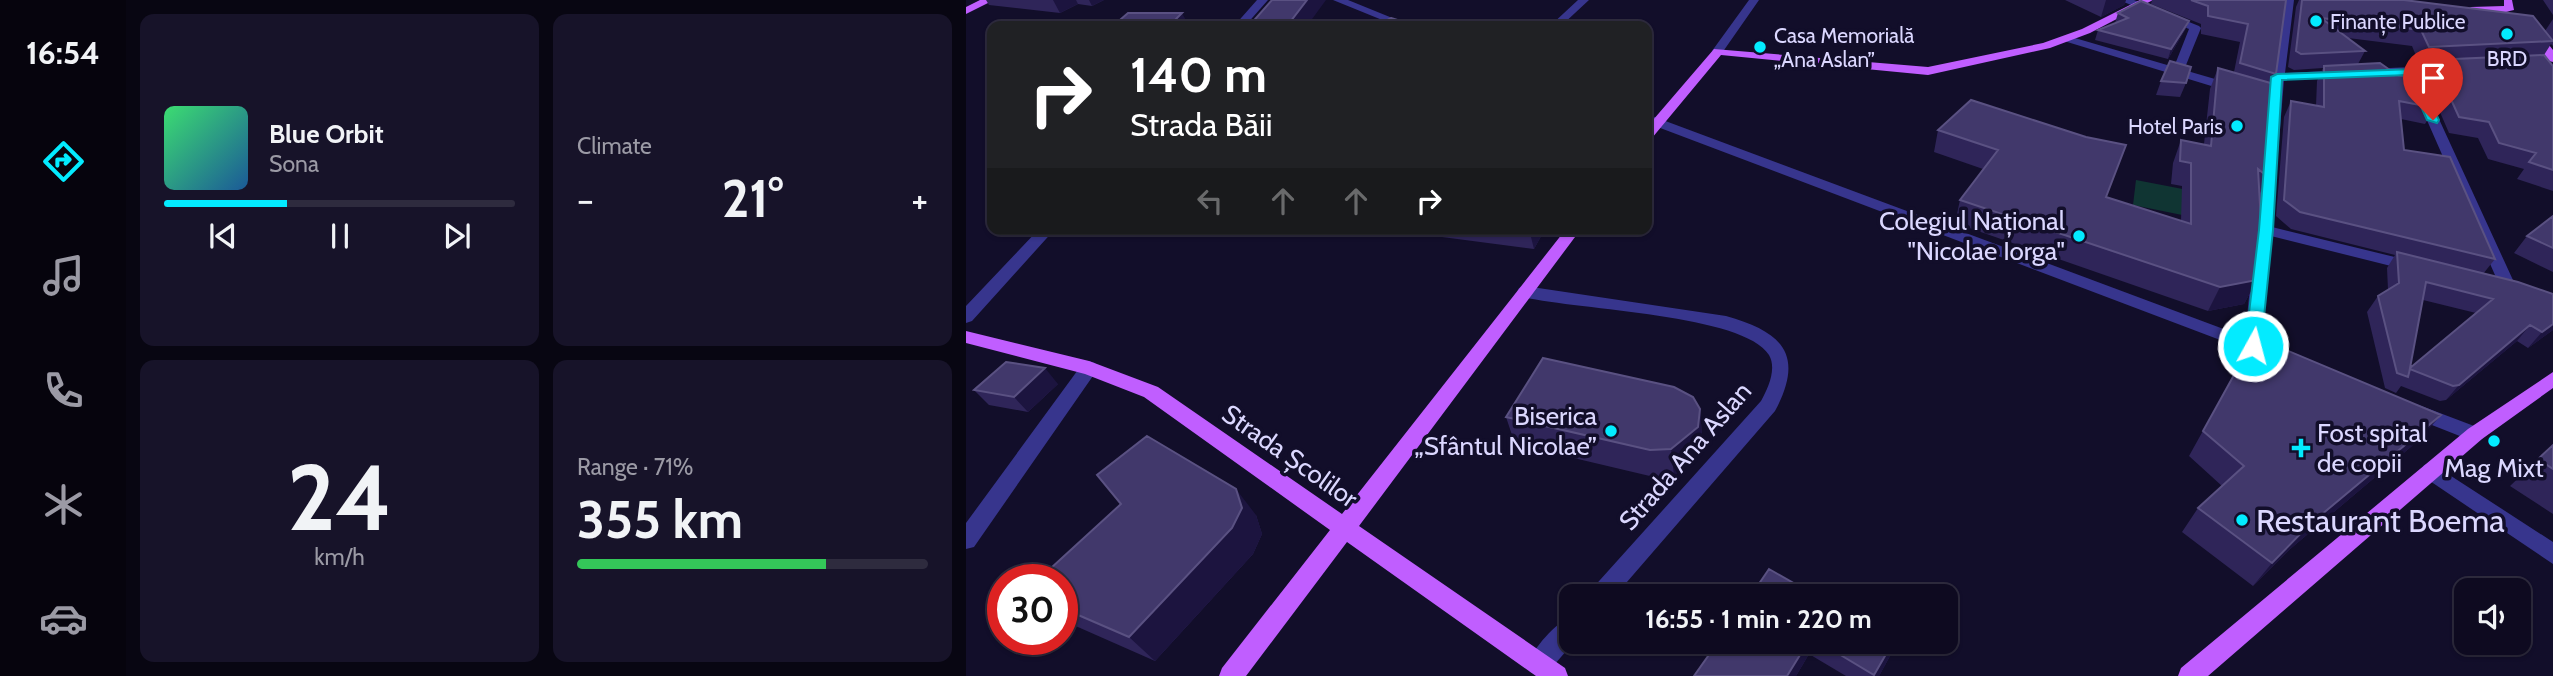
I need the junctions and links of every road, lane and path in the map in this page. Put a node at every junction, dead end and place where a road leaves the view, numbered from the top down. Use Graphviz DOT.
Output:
graph roads {
  1 [pos="989,0"];
  2 [pos="1263,0"];
  3 [pos="1584,0"];
  4 [pos="1754,0"];
  5 [pos="2124,0"];
  6 [pos="2289,0"];
  7 [pos="1344,1"];
  8 [pos="2508,1"];
  9 [pos="2144,3"];
  10 [pos="2455,8"];
  11 [pos="966,11"];
  12 [pos="2517,13"];
  13 [pos="1244,21"];
  14 [pos="1394,21"];
  15 [pos="1561,21"];
  16 [pos="2526,24"];
  17 [pos="2068,39"];
  18 [pos="2540,41"];
  19 [pos="2553,44"];
  20 [pos="1718,51"];
  21 [pos="2549,61"];
  22 [pos="2463,68"];
  23 [pos="2178,71"];
  24 [pos="2411,71"];
  25 [pos="2277,77"];
  26 [pos="2263,98"];
  27 [pos="1652,123"];
  28 [pos="1652,126"];
  29 [pos="2266,230"];
  30 [pos="1042,235"];
  31 [pos="1569,235"];
  32 [pos="2428,270"];
  33 [pos="2488,286"];
  34 [pos="1525,292"];
  35 [pos="966,317"];
  36 [pos="966,337"];
  37 [pos="2253,346"];
  38 [pos="2290,360"];
  39 [pos="1089,368"];
  40 [pos="2553,379"];
  41 [pos="2400,404"];
  42 [pos="2475,434"];
  43 [pos="2431,471"];
  44 [pos="1344,527"];
  45 [pos="966,540"];
  46 [pos="2553,554"];
  47 [pos="1611,584"];
  48 [pos="1559,649"];
  49 [pos="1547,670"];
  50 [pos="1231,676"];
  51 [pos="2190,676"];
  1 -- 11 [label="main road"];
  2 -- 13 [label="street"];
  3 -- 15 [label="street"];
  4 -- 20 [label="street"];
  5 -- 9 [label="street"];
  6 -- 25 [label="street"];
  7 -- 14 [label="street"];
  8 -- 10 [label="main road"];
  8 -- 12 [label="main road"];
  9 -- 17 [label="main road"];
  9 -- 23 [label="street"];
  16 -- 18 [label="main road"];
  17 -- 20 [label="main road"];
  17 -- 23 [label="street"];
  18 -- 19 [label="street"];
  18 -- 21 [label="main road"];
  20 -- 27 [label="main road"];
  22 -- 24 [label="street"];
  23 -- 26 [label="street"];
  24 -- 25 [label="street"];
  24 -- 33 [label="street"];
  25 -- 26 [label="street"];
  26 -- 29 [label="street"];
  28 -- 37 [label="street"];
  29 -- 32 [label="street"];
  29 -- 37 [label="street"];
  30 -- 35 [label="street"];
  31 -- 34 [label="main road"];
  34 -- 44 [label="main road"];
  34 -- 47 [label="street, Strada Ana Aslan"];
  36 -- 39 [label="main road, Strada Școlilor"];
  37 -- 38 [label="street"];
  39 -- 44 [label="main road, Strada Școlilor"];
  39 -- 45 [label="street"];
  40 -- 42 [label="main road"];
  41 -- 42 [label="street"];
  42 -- 43 [label="main road"];
  43 -- 46 [label="street"];
  43 -- 51 [label="main road"];
  44 -- 49 [label="main road, Strada Școlilor"];
  44 -- 50 [label="main road"];
  48 -- 49 [label="street"];
}
